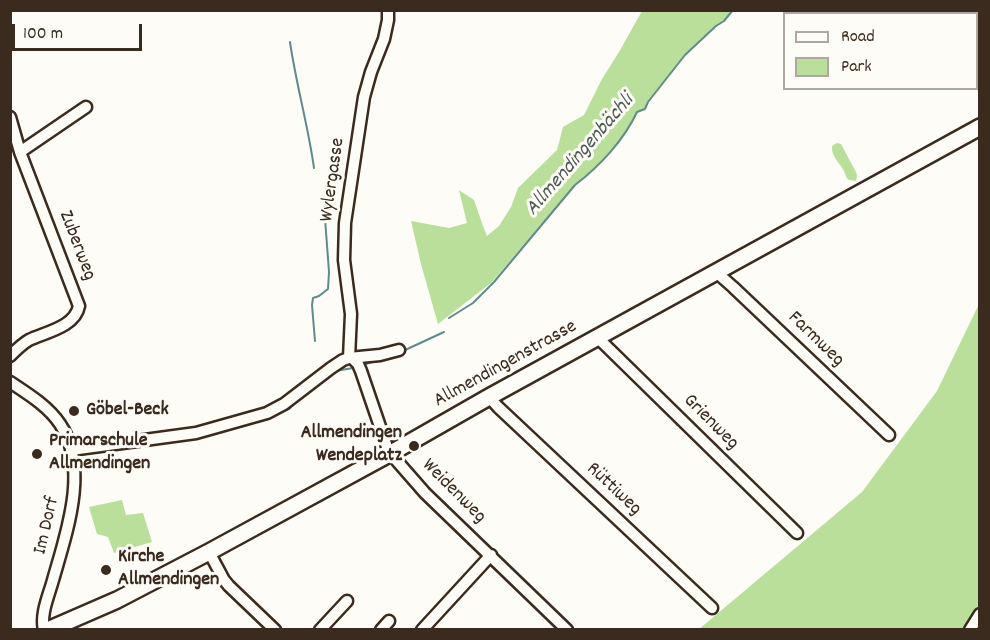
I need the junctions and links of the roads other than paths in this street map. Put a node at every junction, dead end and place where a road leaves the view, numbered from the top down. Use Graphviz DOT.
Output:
graph roads {
  1 [pos="388,10"];
  2 [pos="86,107"];
  3 [pos="12,125"];
  4 [pos="980,127"];
  5 [pos="20,152"];
  6 [pos="716,272"];
  7 [pos="598,338"];
  8 [pos="399,350"];
  9 [pos="10,356"];
  10 [pos="351,358"];
  11 [pos="10,382"];
  12 [pos="489,397"];
  13 [pos="889,435"];
  14 [pos="71,450"];
  15 [pos="391,453"];
  16 [pos="796,533"];
  17 [pos="209,552"];
  18 [pos="491,555"];
  19 [pos="346,601"];
  20 [pos="712,609"];
  21 [pos="980,614"];
  22 [pos="46,630"];
  23 [pos="275,630"];
  24 [pos="320,630"];
  25 [pos="422,630"];
  26 [pos="567,630"];
  27 [pos="970,630"];
  1 -- 10 [label="street, Wylergasse"];
  2 -- 5 [label="street"];
  3 -- 5 [label="street, Zuberweg"];
  4 -- 6 [label="street, Allmendingenstrasse"];
  5 -- 9 [label="street, Zuberweg"];
  6 -- 7 [label="street, Allmendingenstrasse"];
  6 -- 13 [label="street, Farmweg"];
  7 -- 12 [label="street, Allmendingenstrasse"];
  7 -- 16 [label="street, Grienweg"];
  8 -- 10 [label="street"];
  10 -- 14 [label="street"];
  10 -- 15 [label="street, Wylergasse"];
  11 -- 14 [label="street, Im Dorf"];
  12 -- 15 [label="street, Allmendingenstrasse"];
  12 -- 20 [label="street, Rüttiweg"];
  14 -- 22 [label="street, Im Dorf"];
  15 -- 17 [label="street, Allmendingenstrasse"];
  15 -- 18 [label="street, Weidenweg"];
  17 -- 22 [label="street, Allmendingenstrasse"];
  17 -- 23 [label="street"];
  18 -- 25 [label="street"];
  18 -- 26 [label="street, Weidenweg"];
  19 -- 24 [label="street"];
  21 -- 27 [label="street"];
}
